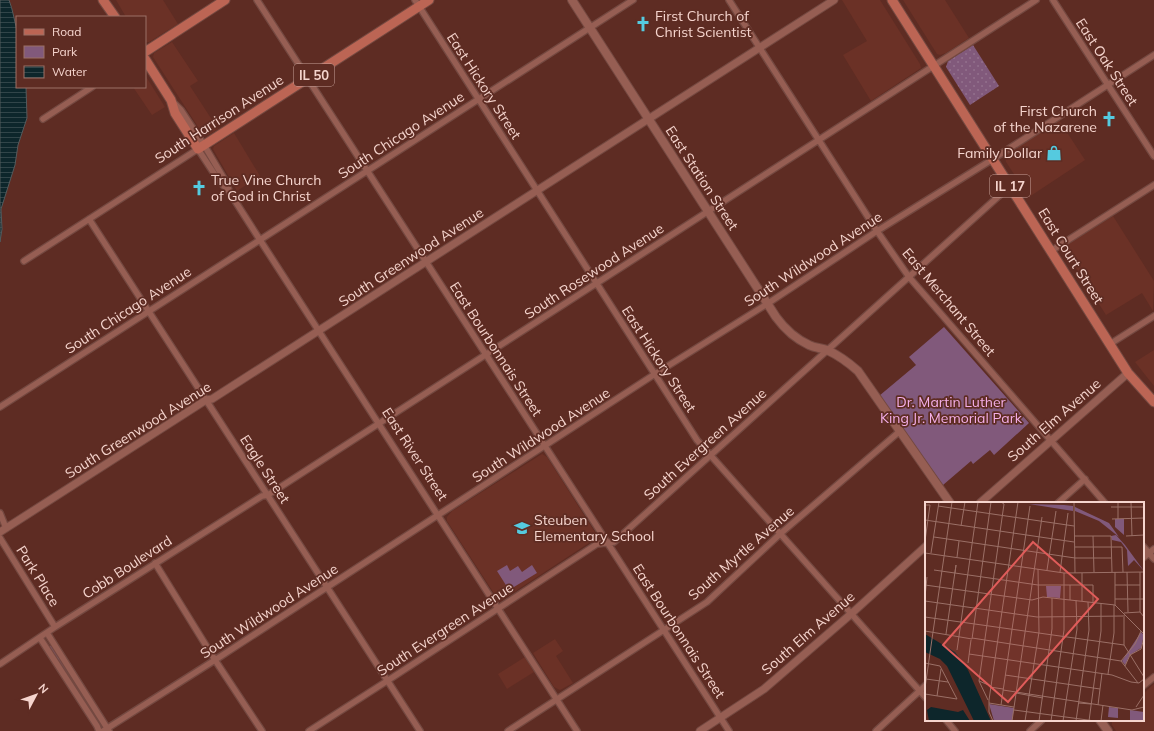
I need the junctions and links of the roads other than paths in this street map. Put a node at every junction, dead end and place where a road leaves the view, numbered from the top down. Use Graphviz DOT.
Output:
graph roads {
  1 [pos="103,0"];
  2 [pos="110,0"];
  3 [pos="225,0"];
  4 [pos="257,0"];
  5 [pos="430,0"];
  6 [pos="572,0"];
  7 [pos="633,0"];
  8 [pos="729,0"];
  9 [pos="834,0"];
  10 [pos="892,0"];
  11 [pos="1036,0"];
  12 [pos="1053,0"];
  13 [pos="417,3"];
  14 [pos="114,16"];
  15 [pos="119,16"];
  16 [pos="590,28"];
  17 [pos="760,48"];
  18 [pos="146,51"];
  19 [pos="1154,55"];
  20 [pos="146,60"];
  21 [pos="934,66"];
  22 [pos="308,79"];
  23 [pos="1108,85"];
  24 [pos="90,88"];
  25 [pos="479,99"];
  26 [pos="43,119"];
  27 [pos="648,120"];
  28 [pos="819,140"];
  29 [pos="201,147"];
  30 [pos="1154,156"];
  31 [pos="993,160"];
  32 [pos="367,171"];
  33 [pos="1154,185"];
  34 [pos="1010,186"];
  35 [pos="538,191"];
  36 [pos="708,212"];
  37 [pos="90,219"];
  38 [pos="877,231"];
  39 [pos="260,240"];
  40 [pos="1051,251"];
  41 [pos="24,261"];
  42 [pos="426,263"];
  43 [pos="909,277"];
  44 [pos="597,283"];
  45 [pos="767,304"];
  46 [pos="149,312"];
  47 [pos="1154,316"];
  48 [pos="319,331"];
  49 [pos="1110,344"];
  50 [pos="827,350"];
  51 [pos="486,355"];
  52 [pos="1128,373"];
  53 [pos="655,374"];
  54 [pos="206,400"];
  55 [pos="1154,402"];
  56 [pos="0,407"];
  57 [pos="379,424"];
  58 [pos="900,431"];
  59 [pos="1051,440"];
  60 [pos="545,447"];
  61 [pos="710,456"];
  62 [pos="1085,479"];
  63 [pos="268,495"];
  64 [pos="949,502"];
  65 [pos="981,502"];
  66 [pos="1059,502"];
  67 [pos="1104,502"];
  68 [pos="0,513"];
  69 [pos="438,516"];
  70 [pos="3,530"];
  71 [pos="780,534"];
  72 [pos="0,538"];
  73 [pos="608,543"];
  74 [pos="925,547"];
  75 [pos="1144,547"];
  76 [pos="1154,549"];
  77 [pos="1149,553"];
  78 [pos="1144,557"];
  79 [pos="1154,559"];
  80 [pos="155,564"];
  81 [pos="328,587"];
  82 [pos="498,608"];
  83 [pos="851,614"];
  84 [pos="55,627"];
  85 [pos="664,630"];
  86 [pos="47,633"];
  87 [pos="40,638"];
  88 [pos="215,660"];
  89 [pos="0,664"];
  90 [pos="1154,677"];
  91 [pos="387,681"];
  92 [pos="1144,685"];
  93 [pos="925,686"];
  94 [pos="920,691"];
  95 [pos="925,697"];
  96 [pos="557,700"];
  97 [pos="721,718"];
  98 [pos="947,721"];
  99 [pos="1041,721"];
  100 [pos="1102,721"];
  101 [pos="106,730"];
  102 [pos="99,731"];
  103 [pos="262,731"];
  104 [pos="309,731"];
  105 [pos="420,731"];
  106 [pos="508,731"];
  107 [pos="577,731"];
  108 [pos="700,731"];
  109 [pos="729,731"];
  110 [pos="876,731"];
  111 [pos="956,731"];
  112 [pos="1030,731"];
  113 [pos="1108,731"];
  1 -- 14 [label="main road"];
  2 -- 15 [label="main road"];
  3 -- 18 [label="main road"];
  4 -- 22 [label="street, East Bourbonnais Street"];
  5 -- 13 [label="main road, South Harrison Avenue / IL 50"];
  6 -- 16 [label="main road, East Station Street"];
  7 -- 16 [label="street, South Chicago Avenue"];
  8 -- 17 [label="street, East Merchant Street"];
  9 -- 17 [label="street, South Greenwood Avenue"];
  10 -- 21 [label="main road, East Court Street / IL 17"];
  11 -- 21 [label="street, South Rosewood Avenue"];
  12 -- 23 [label="street, East Oak Street"];
  13 -- 22 [label="main road, South Harrison Avenue / IL 50"];
  13 -- 25 [label="street, East Hickory Street"];
  16 -- 25 [label="street, South Chicago Avenue"];
  16 -- 27 [label="main road, East Station Street"];
  17 -- 27 [label="street, South Greenwood Avenue"];
  17 -- 28 [label="street, East Merchant Street"];
  19 -- 23 [label="street, South Wildwood Avenue"];
  20 -- 29 [label="main road, East River Street"];
  21 -- 28 [label="street, South Rosewood Avenue"];
  21 -- 31 [label="main road, East Court Street / IL 17"];
  22 -- 29 [label="main road, South Harrison Avenue / IL 50"];
  22 -- 32 [label="street, East Bourbonnais Street"];
  23 -- 30 [label="street, East Oak Street"];
  23 -- 31 [label="street, South Wildwood Avenue"];
  24 -- 26 [label="street"];
  25 -- 32 [label="street, South Chicago Avenue"];
  25 -- 35 [label="street, East Hickory Street"];
  27 -- 35 [label="street, South Greenwood Avenue"];
  27 -- 36 [label="main road, East Station Street"];
  28 -- 36 [label="street, South Rosewood Avenue"];
  28 -- 38 [label="street, East Merchant Street"];
  29 -- 37 [label="street, South Harrison Avenue"];
  29 -- 39 [label="street, East River Street"];
  31 -- 34 [label="main road, East Court Street / IL 17"];
  31 -- 38 [label="street, South Wildwood Avenue"];
  32 -- 39 [label="street, South Chicago Avenue"];
  32 -- 42 [label="street, East Bourbonnais Street"];
  33 -- 40 [label="street"];
  34 -- 40 [label="main road, East Court Street / IL 17"];
  34 -- 43 [label="street, South Evergreen Avenue"];
  35 -- 42 [label="street, South Greenwood Avenue"];
  35 -- 44 [label="street, East Hickory Street"];
  36 -- 44 [label="street, South Rosewood Avenue"];
  36 -- 45 [label="main road, East Station Street"];
  37 -- 41 [label="street, South Harrison Avenue"];
  37 -- 46 [label="street, Eagle Street"];
  38 -- 43 [label="street, East Merchant Street"];
  38 -- 45 [label="street, South Wildwood Avenue"];
  39 -- 46 [label="street, South Chicago Avenue"];
  39 -- 48 [label="street, East River Street"];
  40 -- 49 [label="main road, East Court Street / IL 17"];
  42 -- 48 [label="street, South Greenwood Avenue"];
  42 -- 51 [label="street, East Bourbonnais Street"];
  43 -- 50 [label="street, South Evergreen Avenue"];
  43 -- 59 [label="street, East Merchant Street"];
  44 -- 51 [label="street, South Rosewood Avenue"];
  44 -- 53 [label="street, East Hickory Street"];
  45 -- 50 [label="main road, East Station Street"];
  45 -- 53 [label="street, South Wildwood Avenue"];
  46 -- 54 [label="street, Eagle Street"];
  46 -- 56 [label="street, South Chicago Avenue"];
  47 -- 49 [label="street"];
  48 -- 54 [label="street, South Greenwood Avenue"];
  48 -- 57 [label="street, East River Street"];
  49 -- 52 [label="main road, East Court Street / IL 17"];
  50 -- 58 [label="main road, East Station Street"];
  50 -- 61 [label="street, South Evergreen Avenue"];
  51 -- 57 [label="street, South Rosewood Avenue"];
  51 -- 60 [label="street, East Bourbonnais Street"];
  52 -- 55 [label="main road, East Court Street / IL 17"];
  52 -- 59 [label="street, South Elm Avenue"];
  53 -- 60 [label="street, South Wildwood Avenue"];
  53 -- 61 [label="street, East Hickory Street"];
  54 -- 63 [label="street, Eagle Street"];
  54 -- 70 [label="street, South Greenwood Avenue"];
  57 -- 63 [label="street, South Rosewood Avenue"];
  57 -- 69 [label="street, East River Street"];
  58 -- 64 [label="main road, East Station Street"];
  58 -- 71 [label="street, South Myrtle Avenue"];
  59 -- 62 [label="street, East Merchant Street"];
  59 -- 65 [label="street, South Elm Avenue"];
  60 -- 69 [label="street, South Wildwood Avenue"];
  60 -- 73 [label="street, East Bourbonnais Street"];
  61 -- 71 [label="street, East Hickory Street"];
  61 -- 73 [label="street, South Evergreen Avenue"];
  62 -- 66 [label="street"];
  62 -- 67 [label="street, East Merchant Street"];
  63 -- 80 [label="street, Cobb Boulevard"];
  63 -- 81 [label="street, Eagle Street"];
  68 -- 70 [label="street"];
  69 -- 81 [label="street, South Wildwood Avenue"];
  69 -- 82 [label="street, East River Street"];
  71 -- 83 [label="street, East Hickory Street"];
  71 -- 85 [label="street, South Myrtle Avenue"];
  72 -- 84 [label="street, Park Place"];
  73 -- 82 [label="street, South Evergreen Avenue"];
  73 -- 85 [label="street, East Bourbonnais Street"];
  74 -- 83 [label="street, South Elm Avenue"];
  75 -- 77 [label="street"];
  76 -- 77 [label="street"];
  77 -- 78 [label="street"];
  77 -- 79 [label="street"];
  80 -- 84 [label="street, Cobb Boulevard"];
  80 -- 88 [label="street"];
  81 -- 88 [label="street, South Wildwood Avenue"];
  81 -- 91 [label="street, Eagle Street"];
  82 -- 91 [label="street, South Evergreen Avenue"];
  82 -- 96 [label="street, East River Street"];
  83 -- 94 [label="street, East Hickory Street"];
  83 -- 97 [label="street, South Elm Avenue"];
  84 -- 86 [label="street, Cobb Boulevard"];
  85 -- 96 [label="street, South Myrtle Avenue"];
  85 -- 97 [label="street, East Bourbonnais Street"];
  86 -- 87 [label="street, Cobb Boulevard"];
  86 -- 101 [label="street"];
  87 -- 89 [label="street, Cobb Boulevard"];
  87 -- 102 [label="street"];
  88 -- 101 [label="street, South Wildwood Avenue"];
  88 -- 103 [label="street"];
  90 -- 92 [label="street"];
  91 -- 104 [label="street, South Evergreen Avenue"];
  91 -- 105 [label="street, Eagle Street"];
  93 -- 94 [label="street"];
  94 -- 95 [label="street, East Hickory Street"];
  94 -- 110 [label="street"];
  96 -- 106 [label="street, South Myrtle Avenue"];
  96 -- 107 [label="street, East River Street"];
  97 -- 108 [label="street, South Elm Avenue"];
  97 -- 109 [label="street, East Bourbonnais Street"];
  98 -- 111 [label="street"];
  99 -- 112 [label="street"];
  100 -- 113 [label="main road"];
}
